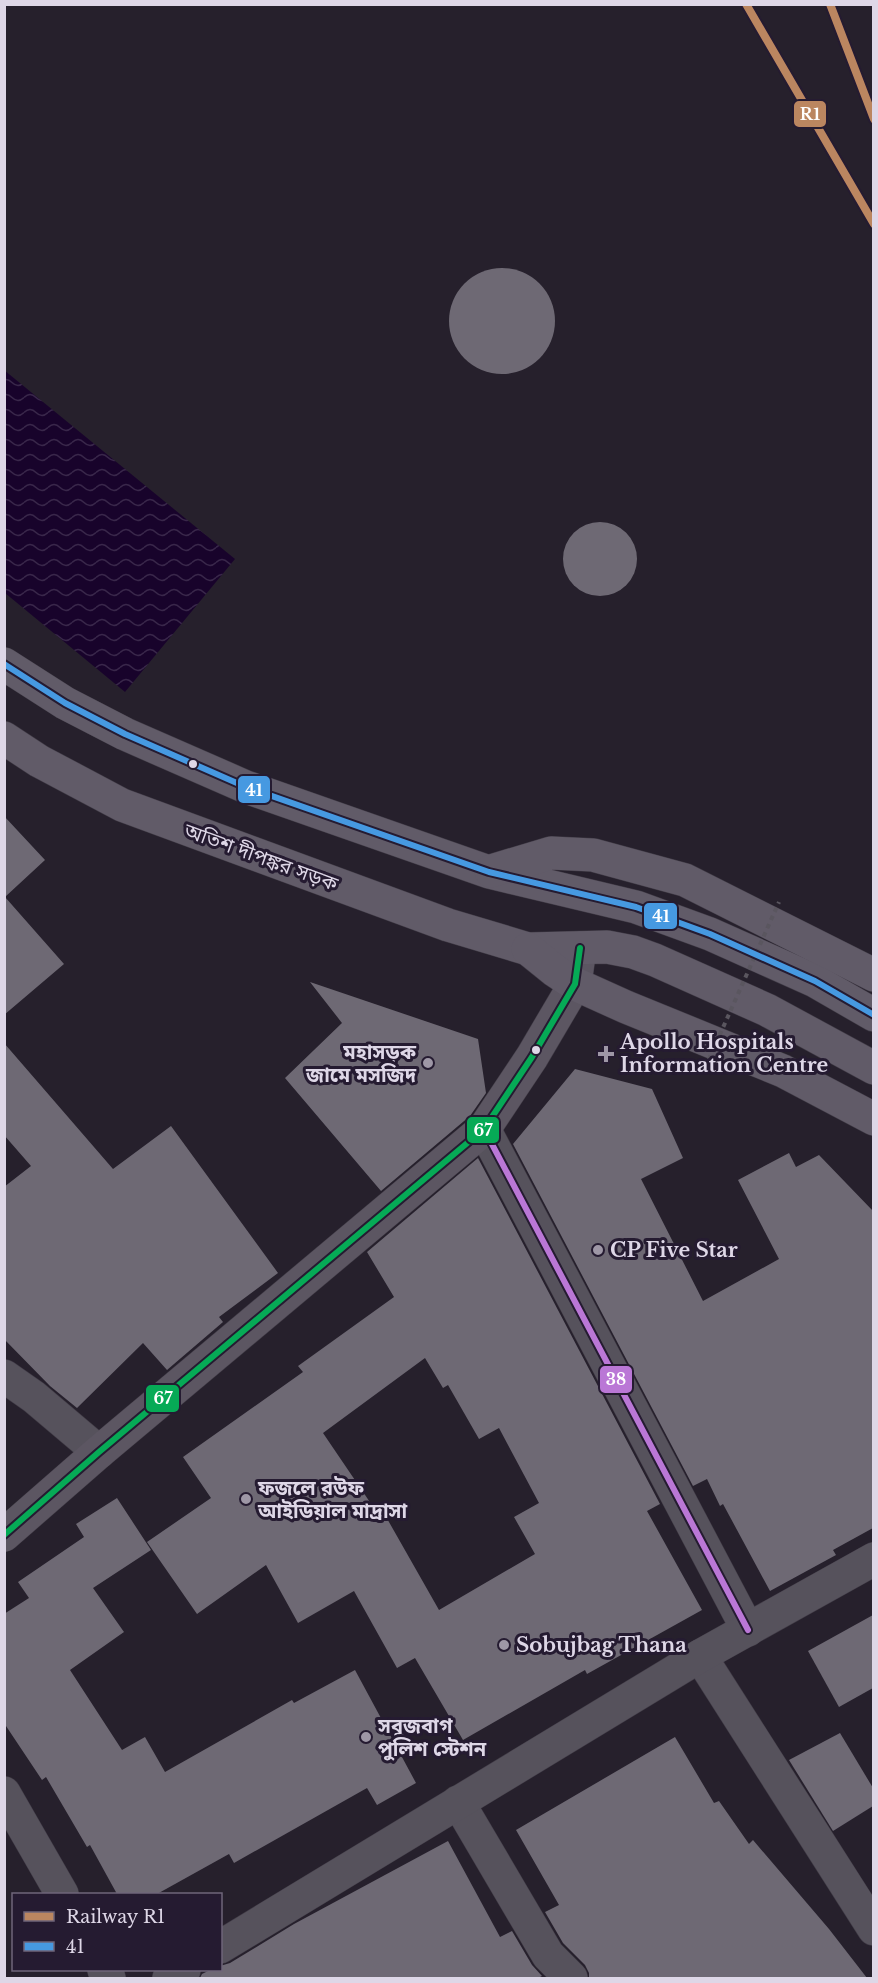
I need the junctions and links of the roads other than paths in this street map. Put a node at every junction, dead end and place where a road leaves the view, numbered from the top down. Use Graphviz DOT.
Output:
graph roads {
  1 [pos="4,664"];
  2 [pos="4,738"];
  3 [pos="489,872"];
  4 [pos="593,948"];
  5 [pos="528,950"];
  6 [pos="873,975"];
  7 [pos="575,984"];
  8 [pos="873,1015"];
  9 [pos="873,1068"];
  10 [pos="873,1119"];
  11 [pos="484,1129"];
  12 [pos="4,1376"];
  13 [pos="99,1452"];
  14 [pos="4,1535"];
  15 [pos="873,1559"];
  16 [pos="748,1630"];
  17 [pos="700,1656"];
  18 [pos="4,1793"];
  19 [pos="458,1803"];
  20 [pos="61,1893"];
  21 [pos="873,1929"];
  22 [pos="222,1946"];
  23 [pos="571,1978"];
  1 -- 3 [label="main road"];
  2 -- 5 [label="main road, অতিশ দীপঙ্কর সড়ক"];
  3 -- 6 [label="main road"];
  3 -- 8 [label="main road"];
  4 -- 5 [label="main road, অতিশ দীপঙ্কর সড়ক"];
  4 -- 7 [label="street"];
  4 -- 9 [label="main road, অতিশ দীপঙ্কর সড়ক"];
  5 -- 7 [label="main road, অতিশ দীপঙ্কর সড়ক"];
  7 -- 10 [label="main road, অতিশ দীপঙ্কর সড়ক"];
  7 -- 11 [label="street"];
  11 -- 13 [label="street"];
  11 -- 16 [label="street"];
  12 -- 13 [label="street"];
  13 -- 14 [label="street"];
  15 -- 16 [label="street"];
  16 -- 17 [label="street"];
  17 -- 19 [label="street"];
  17 -- 21 [label="street"];
  18 -- 20 [label="street"];
  19 -- 22 [label="street"];
  19 -- 23 [label="street"];
}
